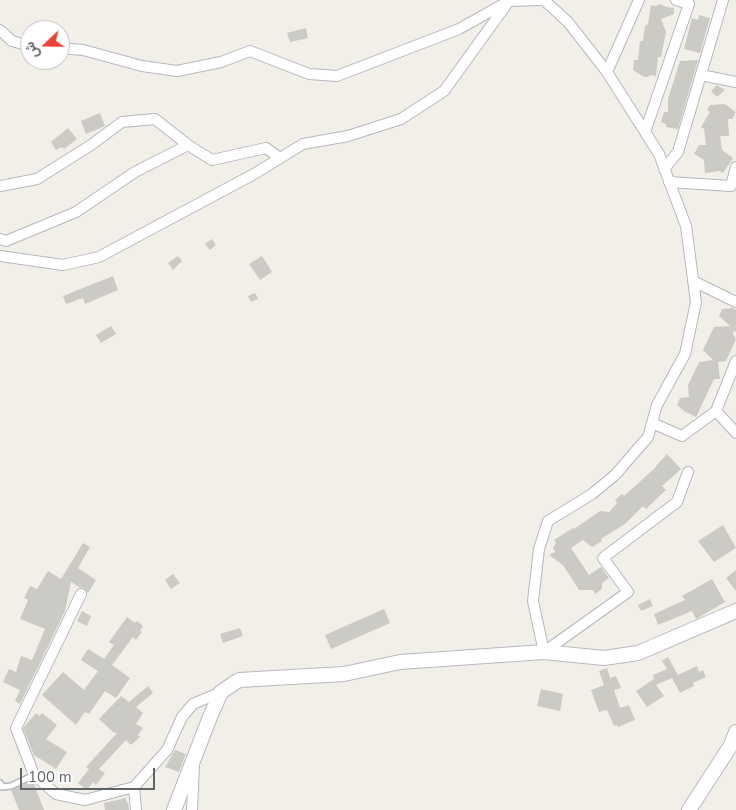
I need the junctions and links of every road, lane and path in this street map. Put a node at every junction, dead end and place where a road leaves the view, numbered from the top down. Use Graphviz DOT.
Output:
graph roads {
  1 [pos="542,0"];
  2 [pos="639,0"];
  3 [pos="676,0"];
  4 [pos="723,0"];
  5 [pos="508,1"];
  6 [pos="689,2"];
  7 [pos="0,30"];
  8 [pos="20,43"];
  9 [pos="70,49"];
  10 [pos="607,72"];
  11 [pos="701,75"];
  12 [pos="736,82"];
  13 [pos="645,132"];
  14 [pos="188,145"];
  15 [pos="280,158"];
  16 [pos="736,167"];
  17 [pos="664,169"];
  18 [pos="669,182"];
  19 [pos="0,186"];
  20 [pos="734,187"];
  21 [pos="0,239"];
  22 [pos="0,256"];
  23 [pos="693,281"];
  24 [pos="736,302"];
  25 [pos="736,361"];
  26 [pos="716,411"];
  27 [pos="652,423"];
  28 [pos="736,432"];
  29 [pos="688,472"];
  30 [pos="81,594"];
  31 [pos="736,611"];
  32 [pos="544,652"];
  33 [pos="221,692"];
  34 [pos="736,732"];
  35 [pos="195,756"];
  36 [pos="34,775"];
  37 [pos="0,783"];
  38 [pos="134,786"];
  39 [pos="136,810"];
  40 [pos="174,810"];
  41 [pos="192,810"];
  42 [pos="689,810"];
  1 -- 5 [label="street"];
  1 -- 10 [label="street"];
  2 -- 10 [label="street"];
  3 -- 6 [label="street"];
  4 -- 11 [label="street"];
  5 -- 9 [label="street"];
  5 -- 15 [label="street"];
  6 -- 13 [label="street"];
  7 -- 8 [label="street"];
  10 -- 13 [label="street"];
  11 -- 12 [label="street"];
  11 -- 17 [label="street"];
  13 -- 17 [label="street"];
  14 -- 15 [label="street"];
  14 -- 19 [label="street"];
  14 -- 21 [label="street"];
  15 -- 22 [label="street"];
  16 -- 20 [label="street"];
  17 -- 18 [label="street"];
  18 -- 20 [label="street"];
  18 -- 23 [label="street"];
  23 -- 24 [label="street"];
  23 -- 27 [label="street"];
  25 -- 26 [label="street"];
  26 -- 27 [label="street"];
  26 -- 28 [label="street"];
  27 -- 32 [label="street"];
  29 -- 32 [label="street"];
  30 -- 36 [label="street"];
  31 -- 32 [label="main road"];
  32 -- 33 [label="main road"];
  33 -- 35 [label="main road"];
  33 -- 38 [label="street"];
  34 -- 42 [label="main road"];
  35 -- 40 [label="main road"];
  35 -- 41 [label="street"];
  36 -- 37 [label="lane"];
  36 -- 38 [label="street"];
  38 -- 39 [label="street"];
}
